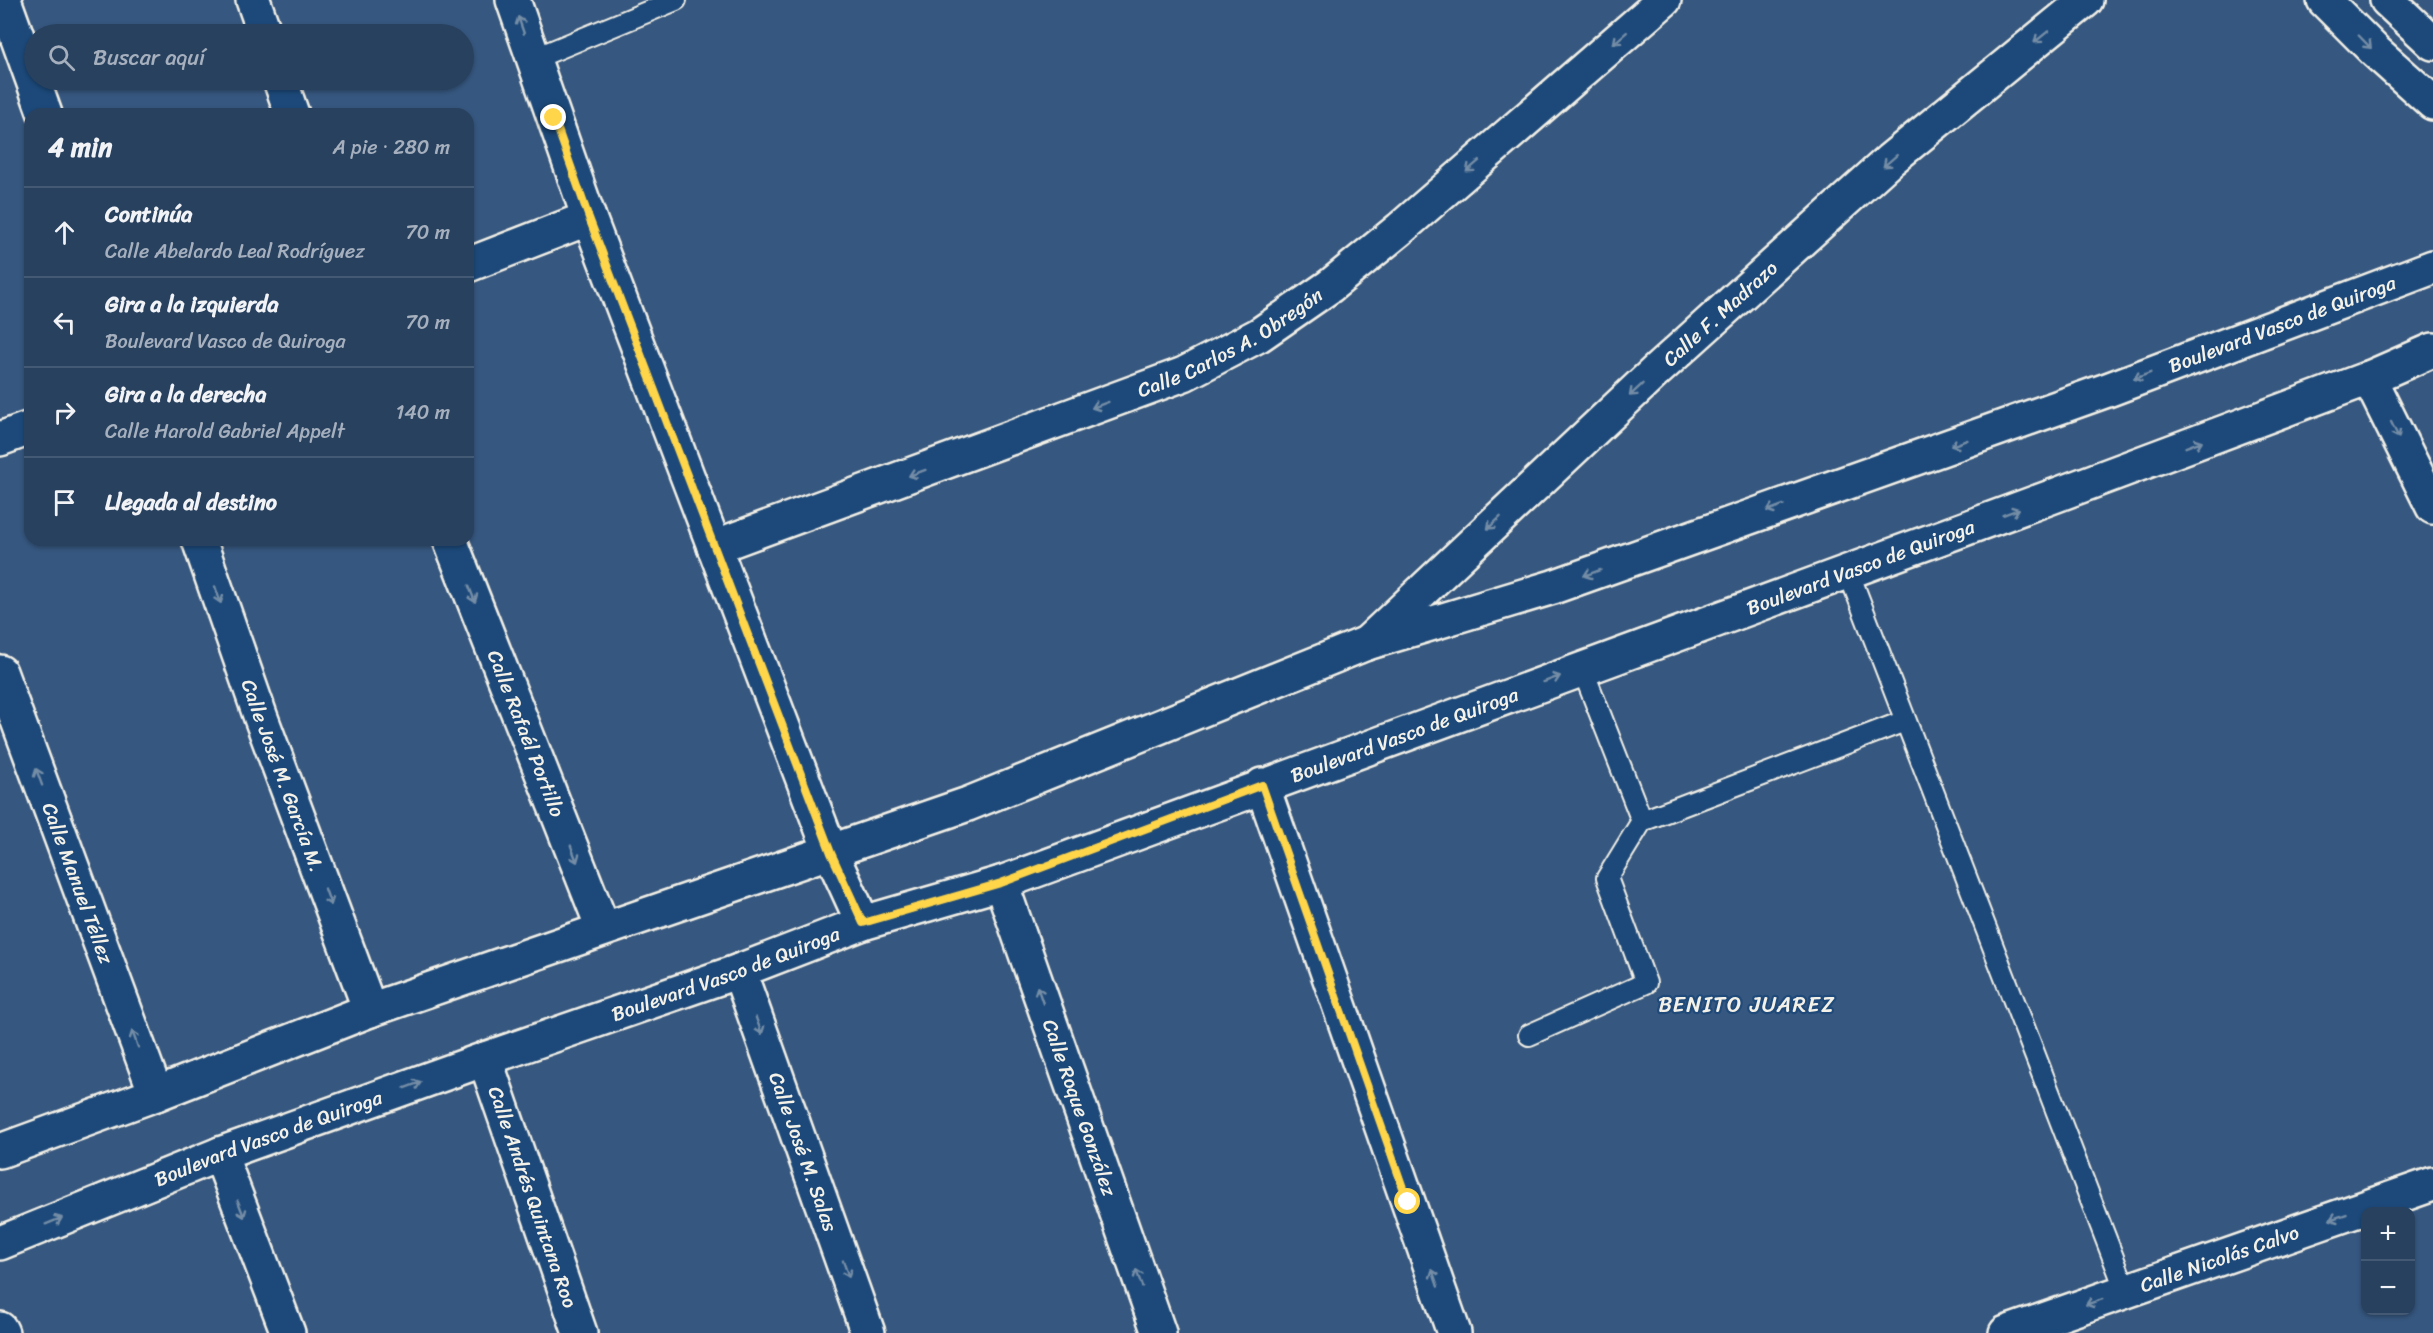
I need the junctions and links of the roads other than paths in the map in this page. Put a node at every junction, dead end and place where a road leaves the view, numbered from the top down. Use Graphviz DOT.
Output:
graph roads {
  1 [pos="4,0"];
  2 [pos="253,0"];
  3 [pos="513,0"];
  4 [pos="676,0"];
  5 [pos="1664,0"];
  6 [pos="2086,0"];
  7 [pos="2324,0"];
  8 [pos="2387,0"];
  9 [pos="261,24"];
  10 [pos="2433,43"];
  11 [pos="24,56"];
  12 [pos="533,58"];
  13 [pos="36,90"];
  14 [pos="284,90"];
  15 [pos="2433,103"];
  16 [pos="43,108"];
  17 [pos="290,108"];
  18 [pos="589,218"];
  19 [pos="474,263"];
  20 [pos="2433,267"];
  21 [pos="2433,350"];
  22 [pos="2369,378"];
  23 [pos="24,430"];
  24 [pos="0,439"];
  25 [pos="2433,507"];
  26 [pos="201,546"];
  27 [pos="452,546"];
  28 [pos="714,547"];
  29 [pos="1848,571"];
  30 [pos="1367,643"];
  31 [pos="1582,668"];
  32 [pos="0,672"];
  33 [pos="1905,721"];
  34 [pos="1262,785"];
  35 [pos="1642,820"];
  36 [pos="831,853"];
  37 [pos="1001,883"];
  38 [pos="863,923"];
  39 [pos="603,928"];
  40 [pos="739,971"];
  41 [pos="370,1010"];
  42 [pos="1529,1035"];
  43 [pos="485,1059"];
  44 [pos="156,1094"];
  45 [pos="0,1150"];
  46 [pos="220,1154"];
  47 [pos="2433,1185"];
  48 [pos="0,1243"];
  49 [pos="2126,1291"];
  50 [pos="0,1329"];
  51 [pos="2012,1332"];
  52 [pos="2,1333"];
  53 [pos="288,1333"];
  54 [pos="580,1333"];
  55 [pos="868,1333"];
  56 [pos="1159,1333"];
  57 [pos="1454,1333"];
  1 -- 11 [label="street"];
  2 -- 9 [label="street"];
  12 -- 3 [label="street, one-way"];
  4 -- 12 [label="lane"];
  5 -- 28 [label="street, Calle Carlos A. Obregón, one-way"];
  6 -- 30 [label="street, Calle F. Madrazo, one-way"];
  7 -- 15 [label="street, one-way"];
  8 -- 10 [label="street"];
  12 -- 18 [label="street"];
  13 -- 16 [label="street"];
  14 -- 17 [label="street"];
  18 -- 19 [label="street"];
  18 -- 28 [label="street"];
  20 -- 30 [label="street, Boulevard Vasco de Quiroga, one-way"];
  21 -- 22 [label="street, Boulevard Vasco de Quiroga"];
  22 -- 25 [label="street, one-way"];
  29 -- 22 [label="street, Boulevard Vasco de Quiroga, one-way"];
  23 -- 24 [label="street"];
  26 -- 41 [label="street, Calle José M. García M., one-way"];
  27 -- 39 [label="street, Calle Rafaél Portillo, one-way"];
  28 -- 36 [label="street"];
  29 -- 31 [label="street, Boulevard Vasco de Quiroga"];
  29 -- 33 [label="lane"];
  30 -- 36 [label="street, Boulevard Vasco de Quiroga"];
  34 -- 31 [label="street, Boulevard Vasco de Quiroga, one-way"];
  31 -- 35 [label="lane"];
  44 -- 32 [label="street, Calle Manuel Téllez, one-way"];
  33 -- 35 [label="lane"];
  33 -- 49 [label="lane"];
  34 -- 37 [label="street, Boulevard Vasco de Quiroga"];
  57 -- 34 [label="street, one-way"];
  35 -- 42 [label="lane"];
  36 -- 38 [label="street"];
  36 -- 39 [label="street, Boulevard Vasco de Quiroga"];
  37 -- 38 [label="street, Boulevard Vasco de Quiroga"];
  56 -- 37 [label="street, Calle Roque González, one-way"];
  38 -- 40 [label="street, Boulevard Vasco de Quiroga"];
  39 -- 41 [label="street, Boulevard Vasco de Quiroga"];
  40 -- 43 [label="street, Boulevard Vasco de Quiroga"];
  40 -- 55 [label="street, Calle José M. Salas, one-way"];
  41 -- 44 [label="street, Boulevard Vasco de Quiroga"];
  46 -- 43 [label="street, Boulevard Vasco de Quiroga, one-way"];
  43 -- 54 [label="street, Calle Andrés Quintana Roo"];
  44 -- 45 [label="street, Boulevard Vasco de Quiroga"];
  48 -- 46 [label="street, Boulevard Vasco de Quiroga, one-way"];
  46 -- 53 [label="street, one-way"];
  47 -- 49 [label="street, Calle Nicolás Calvo, one-way"];
  49 -- 51 [label="street, Calle Nicolás Calvo, one-way"];
  50 -- 52 [label="street"];
}
